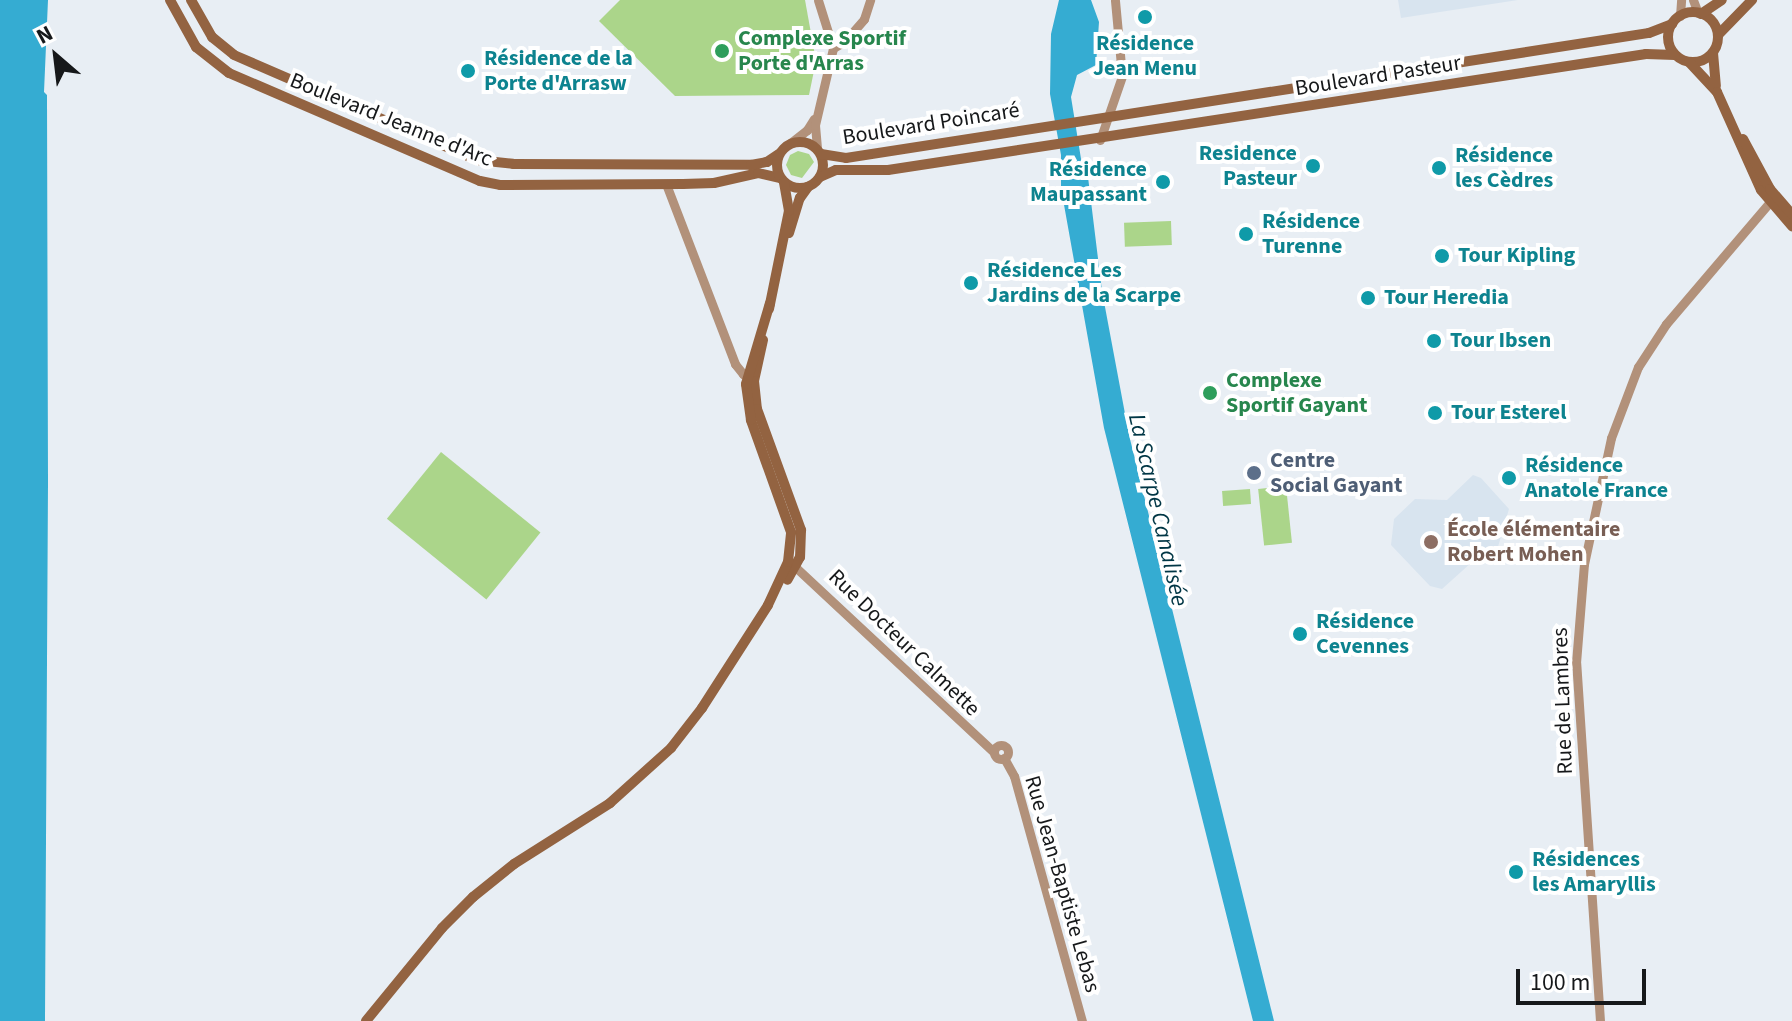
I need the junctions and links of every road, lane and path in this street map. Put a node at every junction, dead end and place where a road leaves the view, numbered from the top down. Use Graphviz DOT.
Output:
graph roads {
  1 [pos="170,0"];
  2 [pos="191,0"];
  3 [pos="818,0"];
  4 [pos="870,0"];
  5 [pos="1115,0"];
  6 [pos="1681,0"];
  7 [pos="1693,0"];
  8 [pos="1722,0"];
  9 [pos="1752,0"];
  10 [pos="1700,13"];
  11 [pos="1676,20"];
  12 [pos="1718,35"];
  13 [pos="833,48"];
  14 [pos="1713,53"];
  15 [pos="1675,55"];
  16 [pos="1689,62"];
  17 [pos="1717,92"];
  18 [pos="818,108"];
  19 [pos="1105,117"];
  20 [pos="1088,120"];
  21 [pos="1100,140"];
  22 [pos="1087,141"];
  23 [pos="789,144"];
  24 [pos="819,151"];
  25 [pos="779,154"];
  26 [pos="820,177"];
  27 [pos="782,180"];
  28 [pos="666,184"];
  29 [pos="808,187"];
  30 [pos="1773,199"];
  31 [pos="1792,214"];
  32 [pos="1792,226"];
  33 [pos="784,242"];
  34 [pos="751,374"];
  35 [pos="792,564"];
  36 [pos="1004,758"];
  37 [pos="366,1021"];
  38 [pos="1082,1021"];
  39 [pos="1600,1021"];
  1 -- 28 [label="main road, Boulevard Jeanne d'Arc"];
  2 -- 25 [label="main road, Boulevard Jeanne d'Arc"];
  3 -- 13 [label="street"];
  4 -- 13 [label="street"];
  5 -- 19 [label="street"];
  6 -- 11 [label="street"];
  7 -- 10 [label="street"];
  8 -- 10 [label="main road"];
  9 -- 12 [label="main road"];
  10 -- 11 [label="main road"];
  10 -- 12 [label="main road"];
  11 -- 15 [label="main road"];
  11 -- 19 [label="main road, Boulevard Pasteur"];
  12 -- 14 [label="main road"];
  13 -- 18 [label="street"];
  14 -- 16 [label="main road"];
  14 -- 17 [label="main road"];
  15 -- 16 [label="main road"];
  15 -- 21 [label="main road, Boulevard Pasteur"];
  16 -- 17 [label="main road"];
  17 -- 30 [label="main road"];
  18 -- 23 [label="street"];
  18 -- 24 [label="street"];
  19 -- 20 [label="main road, Boulevard Pasteur"];
  19 -- 21 [label="street"];
  20 -- 24 [label="main road, Boulevard Poincaré"];
  21 -- 22 [label="main road, Boulevard Pasteur"];
  22 -- 26 [label="main road, Boulevard Poincaré"];
  23 -- 24 [label="main road"];
  23 -- 25 [label="main road"];
  24 -- 26 [label="main road"];
  25 -- 27 [label="main road"];
  26 -- 29 [label="main road"];
  27 -- 28 [label="main road, Boulevard Jeanne d'Arc"];
  27 -- 29 [label="main road"];
  27 -- 33 [label="main road"];
  28 -- 34 [label="street"];
  29 -- 33 [label="main road"];
  30 -- 31 [label="main road"];
  30 -- 32 [label="main road"];
  30 -- 39 [label="street, Rue de Lambres"];
  33 -- 34 [label="main road"];
  34 -- 35 [label="main road"];
  35 -- 36 [label="street, Rue Docteur Calmette"];
  35 -- 37 [label="main road"];
  36 -- 38 [label="street, Rue Jean-Baptiste Lebas"];
}
